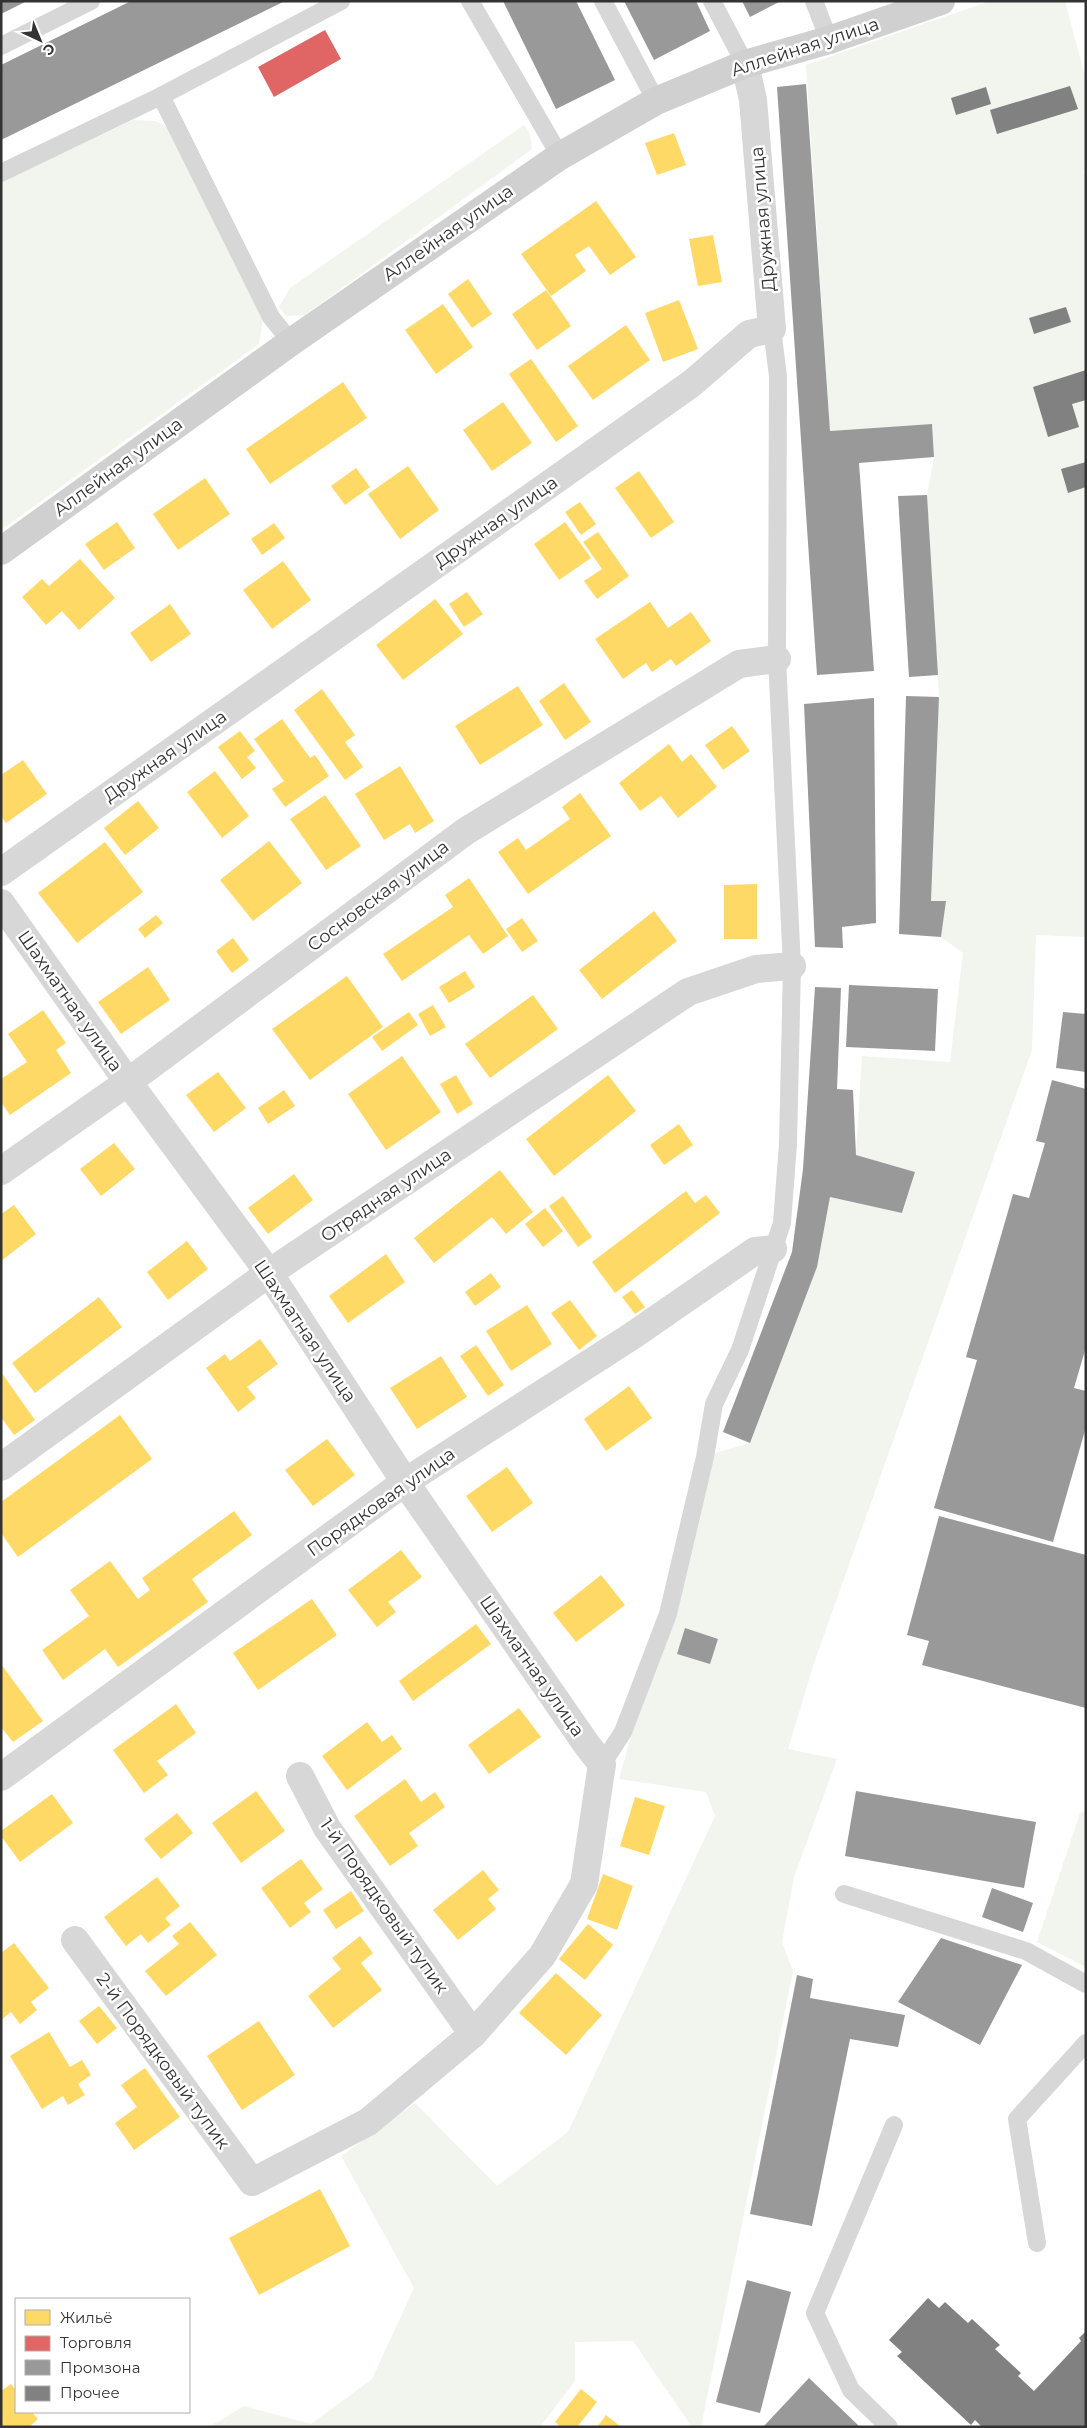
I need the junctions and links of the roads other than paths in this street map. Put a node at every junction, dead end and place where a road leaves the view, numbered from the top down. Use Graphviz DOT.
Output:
graph roads {
  1 [pos="91,1"];
  2 [pos="341,1"];
  3 [pos="470,1"];
  4 [pos="603,1"];
  5 [pos="712,1"];
  6 [pos="814,1"];
  7 [pos="941,1"];
  8 [pos="830,40"];
  9 [pos="1,46"];
  10 [pos="745,64"];
  11 [pos="161,96"];
  12 [pos="656,101"];
  13 [pos="560,156"];
  14 [pos="1,173"];
  15 [pos="772,330"];
  16 [pos="290,342"];
  17 [pos="1,551"];
  18 [pos="777,659"];
  19 [pos="1,872"];
  20 [pos="1,903"];
  21 [pos="792,966"];
  22 [pos="128,1082"];
  23 [pos="1,1172"];
  24 [pos="773,1249"];
  25 [pos="269,1273"];
  26 [pos="1,1467"];
  27 [pos="405,1482"];
  28 [pos="602,1764"];
  29 [pos="300,1776"];
  30 [pos="1,1777"];
  31 [pos="844,1894"];
  32 [pos="75,1940"];
  33 [pos="1086,1984"];
  34 [pos="473,2034"];
  35 [pos="1086,2043"];
  36 [pos="894,2125"];
  37 [pos="1037,2243"];
  38 [pos="889,2427"];
  1 -- 9 [label="lane"];
  2 -- 11 [label="lane"];
  3 -- 13 [label="lane"];
  4 -- 12 [label="lane"];
  5 -- 10 [label="lane"];
  6 -- 8 [label="lane"];
  7 -- 8 [label="street, Аллейная улица"];
  8 -- 10 [label="street, Аллейная улица"];
  10 -- 12 [label="street, Аллейная улица"];
  10 -- 15 [label="street, Дружная улица"];
  11 -- 14 [label="lane"];
  11 -- 16 [label="lane"];
  12 -- 13 [label="street, Аллейная улица"];
  13 -- 16 [label="street, Аллейная улица"];
  15 -- 18 [label="lane"];
  15 -- 19 [label="street, Дружная улица"];
  16 -- 17 [label="street, Аллейная улица"];
  18 -- 21 [label="lane"];
  18 -- 22 [label="street, Сосновская улица"];
  20 -- 22 [label="street, Шахматная улица"];
  21 -- 24 [label="lane"];
  21 -- 25 [label="street, Отрядная улица"];
  22 -- 23 [label="street, Сосновская улица"];
  22 -- 25 [label="street, Шахматная улица"];
  24 -- 27 [label="street, Порядковая улица"];
  24 -- 28 [label="lane"];
  25 -- 26 [label="street, Отрядная улица"];
  25 -- 27 [label="street, Шахматная улица"];
  27 -- 28 [label="street, Шахматная улица"];
  27 -- 30 [label="street, Порядковая улица"];
  28 -- 34 [label="street"];
  29 -- 34 [label="street, 1-й Порядковый тупик"];
  31 -- 33 [label="lane"];
  32 -- 34 [label="street, 2-й Порядковый тупик"];
  35 -- 37 [label="lane"];
  36 -- 38 [label="lane"];
}
